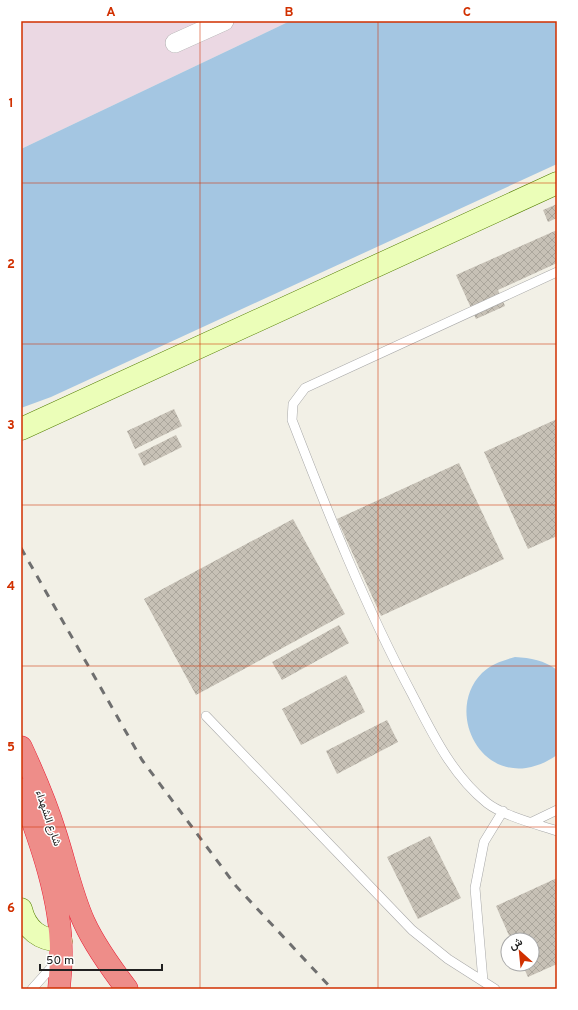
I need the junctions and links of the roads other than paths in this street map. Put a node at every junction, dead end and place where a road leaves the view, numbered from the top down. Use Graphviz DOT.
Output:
graph roads {
  1 [pos="224,21"];
  2 [pos="175,44"];
  3 [pos="557,183"];
  4 [pos="557,272"];
  5 [pos="21,429"];
  6 [pos="206,716"];
  7 [pos="21,747"];
  8 [pos="21,790"];
  9 [pos="557,810"];
  10 [pos="503,811"];
  11 [pos="532,822"];
  12 [pos="557,831"];
  13 [pos="62,892"];
  14 [pos="21,909"];
  15 [pos="61,948"];
  16 [pos="483,981"];
  17 [pos="32,989"];
  18 [pos="59,989"];
  19 [pos="127,989"];
  20 [pos="495,989"];
  1 -- 2 [label="street"];
  3 -- 5 [label="main road"];
  4 -- 10 [label="lane"];
  6 -- 16 [label="lane"];
  7 -- 13 [label="highway, شارع الشهداء"];
  8 -- 13 [label="highway, شارع الشهداء"];
  9 -- 11 [label="lane"];
  10 -- 11 [label="lane"];
  10 -- 16 [label="lane"];
  11 -- 12 [label="lane"];
  13 -- 15 [label="highway"];
  13 -- 19 [label="highway"];
  14 -- 15 [label="main road"];
  15 -- 17 [label="lane"];
  15 -- 18 [label="highway"];
  16 -- 20 [label="lane"];
}
